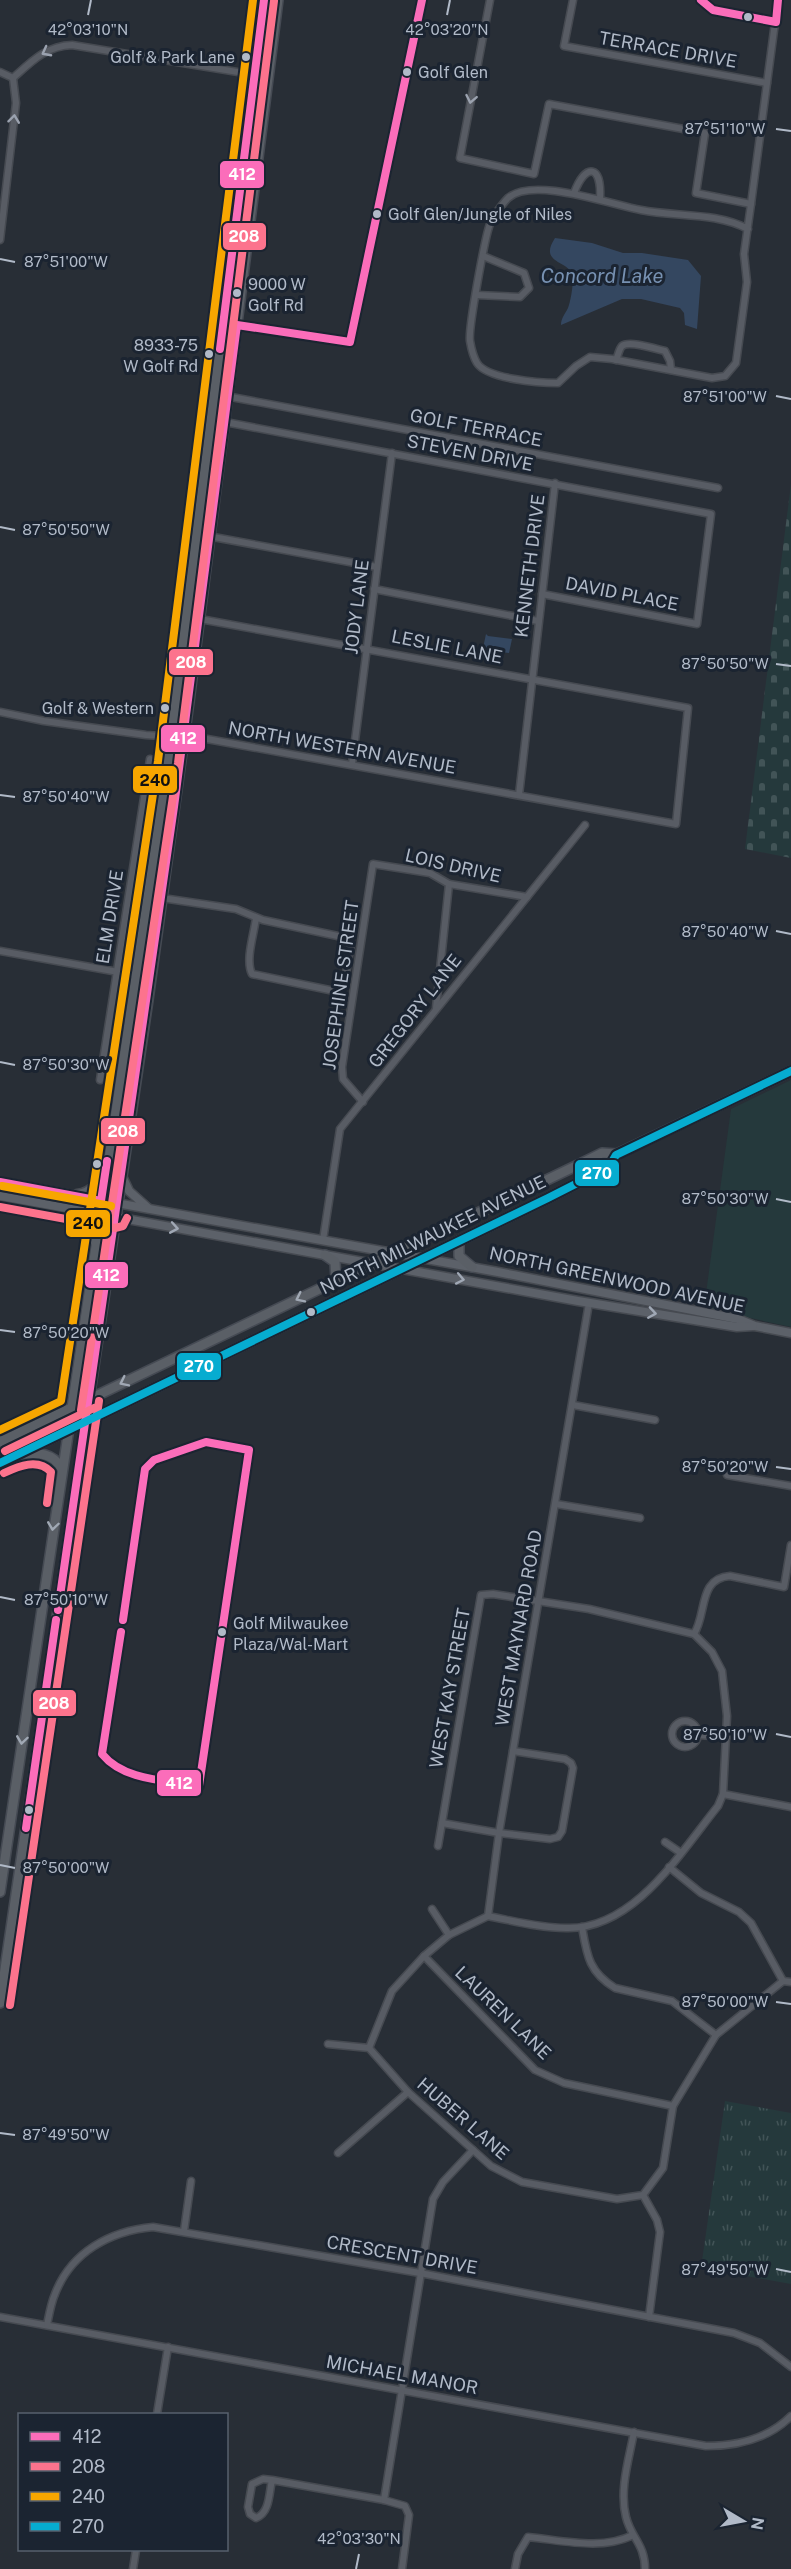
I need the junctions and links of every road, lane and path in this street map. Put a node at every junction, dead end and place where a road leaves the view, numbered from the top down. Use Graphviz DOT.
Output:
graph roads {
  1 [pos="264,0"];
  2 [pos="278,0"];
  3 [pos="490,0"];
  4 [pos="573,0"];
  5 [pos="700,0"];
  6 [pos="778,0"];
  7 [pos="776,22"];
  8 [pos="0,72"];
  9 [pos="255,75"];
  10 [pos="268,77"];
  11 [pos="13,78"];
  12 [pos="767,83"];
  13 [pos="574,193"];
  14 [pos="600,199"];
  15 [pos="751,204"];
  16 [pos="748,229"];
  17 [pos="1,240"];
  18 [pos="483,256"];
  19 [pos="477,294"];
  20 [pos="616,360"];
  21 [pos="670,370"];
  22 [pos="214,394"];
  23 [pos="228,396"];
  24 [pos="225,422"];
  25 [pos="392,453"];
  26 [pos="555,483"];
  27 [pos="718,488"];
  28 [pos="197,534"];
  29 [pos="210,537"];
  30 [pos="377,567"];
  31 [pos="374,589"];
  32 [pos="542,594"];
  33 [pos="200,619"];
  34 [pos="538,621"];
  35 [pos="697,624"];
  36 [pos="367,647"];
  37 [pos="532,678"];
  38 [pos="0,712"];
  39 [pos="171,737"];
  40 [pos="185,738"];
  41 [pos="150,759"];
  42 [pos="352,764"];
  43 [pos="519,795"];
  44 [pos="676,824"];
  45 [pos="585,825"];
  46 [pos="372,864"];
  47 [pos="449,884"];
  48 [pos="527,897"];
  49 [pos="162,898"];
  50 [pos="256,918"];
  51 [pos="0,951"];
  52 [pos="116,972"];
  53 [pos="135,975"];
  54 [pos="152,978"];
  55 [pos="436,1008"];
  56 [pos="791,1071"];
  57 [pos="100,1080"];
  58 [pos="363,1102"];
  59 [pos="108,1155"];
  60 [pos="616,1155"];
  61 [pos="123,1176"];
  62 [pos="0,1182"];
  63 [pos="58,1193"];
  64 [pos="0,1196"];
  65 [pos="101,1201"];
  66 [pos="118,1204"];
  67 [pos="151,1210"];
  68 [pos="77,1211"];
  69 [pos="99,1215"];
  70 [pos="116,1218"];
  71 [pos="323,1240"];
  72 [pos="459,1241"];
  73 [pos="95,1242"];
  74 [pos="393,1253"];
  75 [pos="325,1255"];
  76 [pos="424,1258"];
  77 [pos="371,1263"];
  78 [pos="472,1267"];
  79 [pos="402,1269"];
  80 [pos="336,1280"];
  81 [pos="590,1303"];
  82 [pos="755,1326"];
  83 [pos="791,1333"];
  84 [pos="89,1399"];
  85 [pos="573,1405"];
  86 [pos="70,1408"];
  87 [pos="655,1420"];
  88 [pos="86,1422"];
  89 [pos="67,1431"];
  90 [pos="0,1442"];
  91 [pos="19,1454"];
  92 [pos="0,1463"];
  93 [pos="62,1468"];
  94 [pos="727,1474"];
  95 [pos="791,1486"];
  96 [pos="556,1504"];
  97 [pos="640,1518"];
  98 [pos="791,1545"];
  99 [pos="540,1603"];
  100 [pos="694,1634"];
  101 [pos="698,1735"];
  102 [pos="727,1737"];
  103 [pos="513,1750"];
  104 [pos="723,1794"];
  105 [pos="791,1808"];
  106 [pos="442,1823"];
  107 [pos="499,1833"];
  108 [pos="665,1842"];
  109 [pos="438,1846"];
  110 [pos="681,1852"];
  111 [pos="669,1867"];
  112 [pos="0,1892"];
  113 [pos="432,1909"];
  114 [pos="488,1916"];
  115 [pos="582,1928"];
  116 [pos="449,1935"];
  117 [pos="424,1956"];
  118 [pos="783,1980"];
  119 [pos="791,1982"];
  120 [pos="0,2002"];
  121 [pos="716,2035"];
  122 [pos="328,2044"];
  123 [pos="369,2048"];
  124 [pos="408,2092"];
  125 [pos="673,2106"];
  126 [pos="473,2150"];
  127 [pos="338,2153"];
  128 [pos="191,2181"];
  129 [pos="643,2195"];
  130 [pos="184,2231"];
  131 [pos="420,2273"];
  132 [pos="0,2317"];
  133 [pos="649,2317"];
  134 [pos="47,2325"];
  135 [pos="168,2347"];
  136 [pos="791,2367"];
  137 [pos="401,2390"];
  138 [pos="157,2413"];
  139 [pos="791,2416"];
  140 [pos="634,2432"];
  141 [pos="272,2480"];
  142 [pos="384,2500"];
  143 [pos="633,2535"];
  144 [pos="136,2551"];
  145 [pos="133,2569"];
  146 [pos="402,2569"];
  147 [pos="515,2569"];
  148 [pos="645,2569"];
  1 -- 9 [label="main road"];
  2 -- 10 [label="main road"];
  3 -- 15 [label="street, one-way"];
  4 -- 12 [label="street, TERRACE DRIVE"];
  5 -- 7 [label="street"];
  6 -- 7 [label="street"];
  7 -- 12 [label="street"];
  8 -- 11 [label="street"];
  9 -- 10 [label="street"];
  9 -- 11 [label="street, one-way"];
  9 -- 22 [label="main road"];
  10 -- 23 [label="main road"];
  17 -- 11 [label="street, one-way"];
  12 -- 15 [label="street"];
  13 -- 14 [label="street"];
  13 -- 14 [label="street"];
  13 -- 18 [label="street"];
  14 -- 16 [label="street"];
  15 -- 16 [label="street"];
  16 -- 21 [label="street"];
  18 -- 19 [label="street"];
  18 -- 19 [label="street"];
  19 -- 20 [label="street"];
  20 -- 21 [label="street"];
  20 -- 21 [label="street"];
  22 -- 23 [label="street, GOLF TERRACE"];
  22 -- 28 [label="main road"];
  23 -- 24 [label="main road"];
  23 -- 27 [label="street, GOLF TERRACE"];
  24 -- 25 [label="street, STEVEN DRIVE"];
  24 -- 29 [label="main road"];
  25 -- 26 [label="street, STEVEN DRIVE"];
  25 -- 30 [label="street, JODY LANE"];
  26 -- 32 [label="street, KENNETH DRIVE"];
  26 -- 35 [label="street, STEVEN DRIVE"];
  28 -- 29 [label="street"];
  28 -- 39 [label="main road"];
  29 -- 30 [label="street"];
  29 -- 33 [label="main road"];
  30 -- 31 [label="street, JODY LANE"];
  31 -- 34 [label="street"];
  31 -- 36 [label="street, JODY LANE"];
  32 -- 34 [label="street, KENNETH DRIVE"];
  32 -- 35 [label="street, DAVID PLACE"];
  33 -- 36 [label="street, LESLIE LANE"];
  33 -- 40 [label="main road"];
  34 -- 37 [label="street, KENNETH DRIVE"];
  36 -- 37 [label="street, LESLIE LANE"];
  36 -- 42 [label="street, JODY LANE"];
  37 -- 43 [label="street, KENNETH DRIVE"];
  37 -- 44 [label="street, LESLIE LANE"];
  38 -- 39 [label="street, NORTH WESTERN AVENUE"];
  39 -- 40 [label="street, NORTH WESTERN AVENUE"];
  39 -- 53 [label="main road"];
  40 -- 42 [label="street, NORTH WESTERN AVENUE"];
  40 -- 49 [label="main road"];
  41 -- 52 [label="street, ELM DRIVE"];
  42 -- 43 [label="street, NORTH WESTERN AVENUE"];
  43 -- 44 [label="street, NORTH WESTERN AVENUE"];
  45 -- 48 [label="street, GREGORY LANE"];
  46 -- 47 [label="street, LOIS DRIVE"];
  46 -- 58 [label="street, JOSEPHINE STREET"];
  47 -- 48 [label="street, LOIS DRIVE"];
  47 -- 55 [label="street"];
  48 -- 55 [label="street, GREGORY LANE"];
  49 -- 50 [label="street"];
  49 -- 54 [label="main road"];
  50 -- 50 [label="street"];
  51 -- 52 [label="street"];
  52 -- 53 [label="street"];
  52 -- 57 [label="street, ELM DRIVE"];
  53 -- 54 [label="street"];
  53 -- 59 [label="main road"];
  54 -- 61 [label="main road"];
  55 -- 58 [label="street, GREGORY LANE"];
  56 -- 60 [label="main road, NORTH MILWAUKEE AVENUE"];
  58 -- 71 [label="street, GREGORY LANE"];
  59 -- 63 [label="main road"];
  59 -- 65 [label="main road"];
  60 -- 72 [label="main road, NORTH MILWAUKEE AVENUE"];
  60 -- 74 [label="main road, NORTH MILWAUKEE AVENUE"];
  61 -- 66 [label="main road"];
  61 -- 67 [label="main road"];
  62 -- 63 [label="main road, NORTH GREENWOOD AVENUE"];
  63 -- 65 [label="main road, NORTH GREENWOOD AVENUE"];
  64 -- 68 [label="main road, NORTH GREENWOOD AVENUE"];
  65 -- 66 [label="main road, NORTH GREENWOOD AVENUE"];
  65 -- 69 [label="main road"];
  66 -- 67 [label="main road, NORTH GREENWOOD AVENUE"];
  66 -- 70 [label="main road"];
  67 -- 71 [label="main road, NORTH GREENWOOD AVENUE"];
  68 -- 69 [label="main road, NORTH GREENWOOD AVENUE"];
  68 -- 73 [label="main road"];
  69 -- 70 [label="main road, NORTH GREENWOOD AVENUE"];
  69 -- 73 [label="main road"];
  70 -- 75 [label="main road, NORTH GREENWOOD AVENUE, one-way"];
  70 -- 84 [label="main road"];
  71 -- 74 [label="main road, NORTH GREENWOOD AVENUE"];
  72 -- 76 [label="main road, NORTH MILWAUKEE AVENUE"];
  72 -- 78 [label="main road"];
  73 -- 86 [label="main road"];
  74 -- 76 [label="main road, NORTH GREENWOOD AVENUE"];
  74 -- 77 [label="main road, NORTH MILWAUKEE AVENUE"];
  75 -- 77 [label="main road, NORTH GREENWOOD AVENUE"];
  75 -- 80 [label="main road"];
  76 -- 78 [label="main road, NORTH GREENWOOD AVENUE"];
  76 -- 79 [label="main road, NORTH MILWAUKEE AVENUE"];
  77 -- 79 [label="main road, NORTH GREENWOOD AVENUE"];
  77 -- 80 [label="main road, NORTH MILWAUKEE AVENUE"];
  78 -- 82 [label="main road, NORTH GREENWOOD AVENUE"];
  79 -- 81 [label="main road, NORTH GREENWOOD AVENUE, one-way"];
  79 -- 88 [label="main road, NORTH MILWAUKEE AVENUE"];
  80 -- 84 [label="main road, NORTH MILWAUKEE AVENUE, one-way"];
  81 -- 82 [label="main road, NORTH GREENWOOD AVENUE, one-way"];
  81 -- 85 [label="street, WEST MAYNARD ROAD"];
  82 -- 83 [label="main road"];
  84 -- 86 [label="main road, NORTH MILWAUKEE AVENUE"];
  84 -- 88 [label="main road"];
  85 -- 87 [label="street"];
  85 -- 96 [label="street, WEST MAYNARD ROAD"];
  86 -- 89 [label="main road"];
  86 -- 90 [label="main road, NORTH MILWAUKEE AVENUE"];
  88 -- 89 [label="main road, NORTH MILWAUKEE AVENUE"];
  88 -- 120 [label="main road"];
  89 -- 91 [label="main road, NORTH MILWAUKEE AVENUE"];
  89 -- 93 [label="main road"];
  91 -- 92 [label="main road, NORTH MILWAUKEE AVENUE"];
  91 -- 93 [label="main road"];
  93 -- 112 [label="main road, one-way"];
  94 -- 95 [label="street"];
  96 -- 97 [label="street"];
  96 -- 99 [label="street, WEST MAYNARD ROAD"];
  98 -- 100 [label="street"];
  99 -- 100 [label="street"];
  99 -- 103 [label="street, WEST MAYNARD ROAD"];
  99 -- 106 [label="street, WEST KAY STREET"];
  100 -- 102 [label="street"];
  101 -- 101 [label="street"];
  101 -- 102 [label="street"];
  102 -- 104 [label="street"];
  103 -- 107 [label="street, WEST MAYNARD ROAD"];
  103 -- 107 [label="street"];
  104 -- 105 [label="street"];
  104 -- 110 [label="street"];
  106 -- 107 [label="street"];
  106 -- 109 [label="street, WEST KAY STREET"];
  107 -- 114 [label="street, WEST MAYNARD ROAD"];
  108 -- 110 [label="street"];
  110 -- 111 [label="street"];
  111 -- 115 [label="street"];
  111 -- 118 [label="street"];
  113 -- 116 [label="street"];
  114 -- 115 [label="street"];
  114 -- 116 [label="street"];
  115 -- 121 [label="street"];
  116 -- 117 [label="street"];
  117 -- 123 [label="street"];
  117 -- 125 [label="street, LAUREN LANE"];
  118 -- 119 [label="street"];
  118 -- 121 [label="street"];
  121 -- 125 [label="street"];
  122 -- 123 [label="street"];
  123 -- 124 [label="street, HUBER LANE"];
  124 -- 126 [label="street, HUBER LANE"];
  124 -- 127 [label="street"];
  125 -- 129 [label="street"];
  126 -- 129 [label="street, HUBER LANE"];
  126 -- 131 [label="street"];
  128 -- 130 [label="street"];
  129 -- 133 [label="street"];
  130 -- 131 [label="street, CRESCENT DRIVE"];
  130 -- 134 [label="street, CRESCENT DRIVE"];
  131 -- 133 [label="street, CRESCENT DRIVE"];
  131 -- 137 [label="street"];
  132 -- 134 [label="street, MICHAEL MANOR"];
  133 -- 136 [label="street, CRESCENT DRIVE"];
  134 -- 135 [label="street, MICHAEL MANOR"];
  135 -- 137 [label="street, MICHAEL MANOR"];
  135 -- 138 [label="street"];
  137 -- 140 [label="street, MICHAEL MANOR"];
  137 -- 142 [label="street"];
  139 -- 140 [label="street, MICHAEL MANOR"];
  140 -- 143 [label="street"];
  141 -- 141 [label="street"];
  141 -- 142 [label="street"];
  142 -- 146 [label="street"];
  143 -- 147 [label="street"];
  143 -- 148 [label="street"];
  144 -- 145 [label="street"];
}
